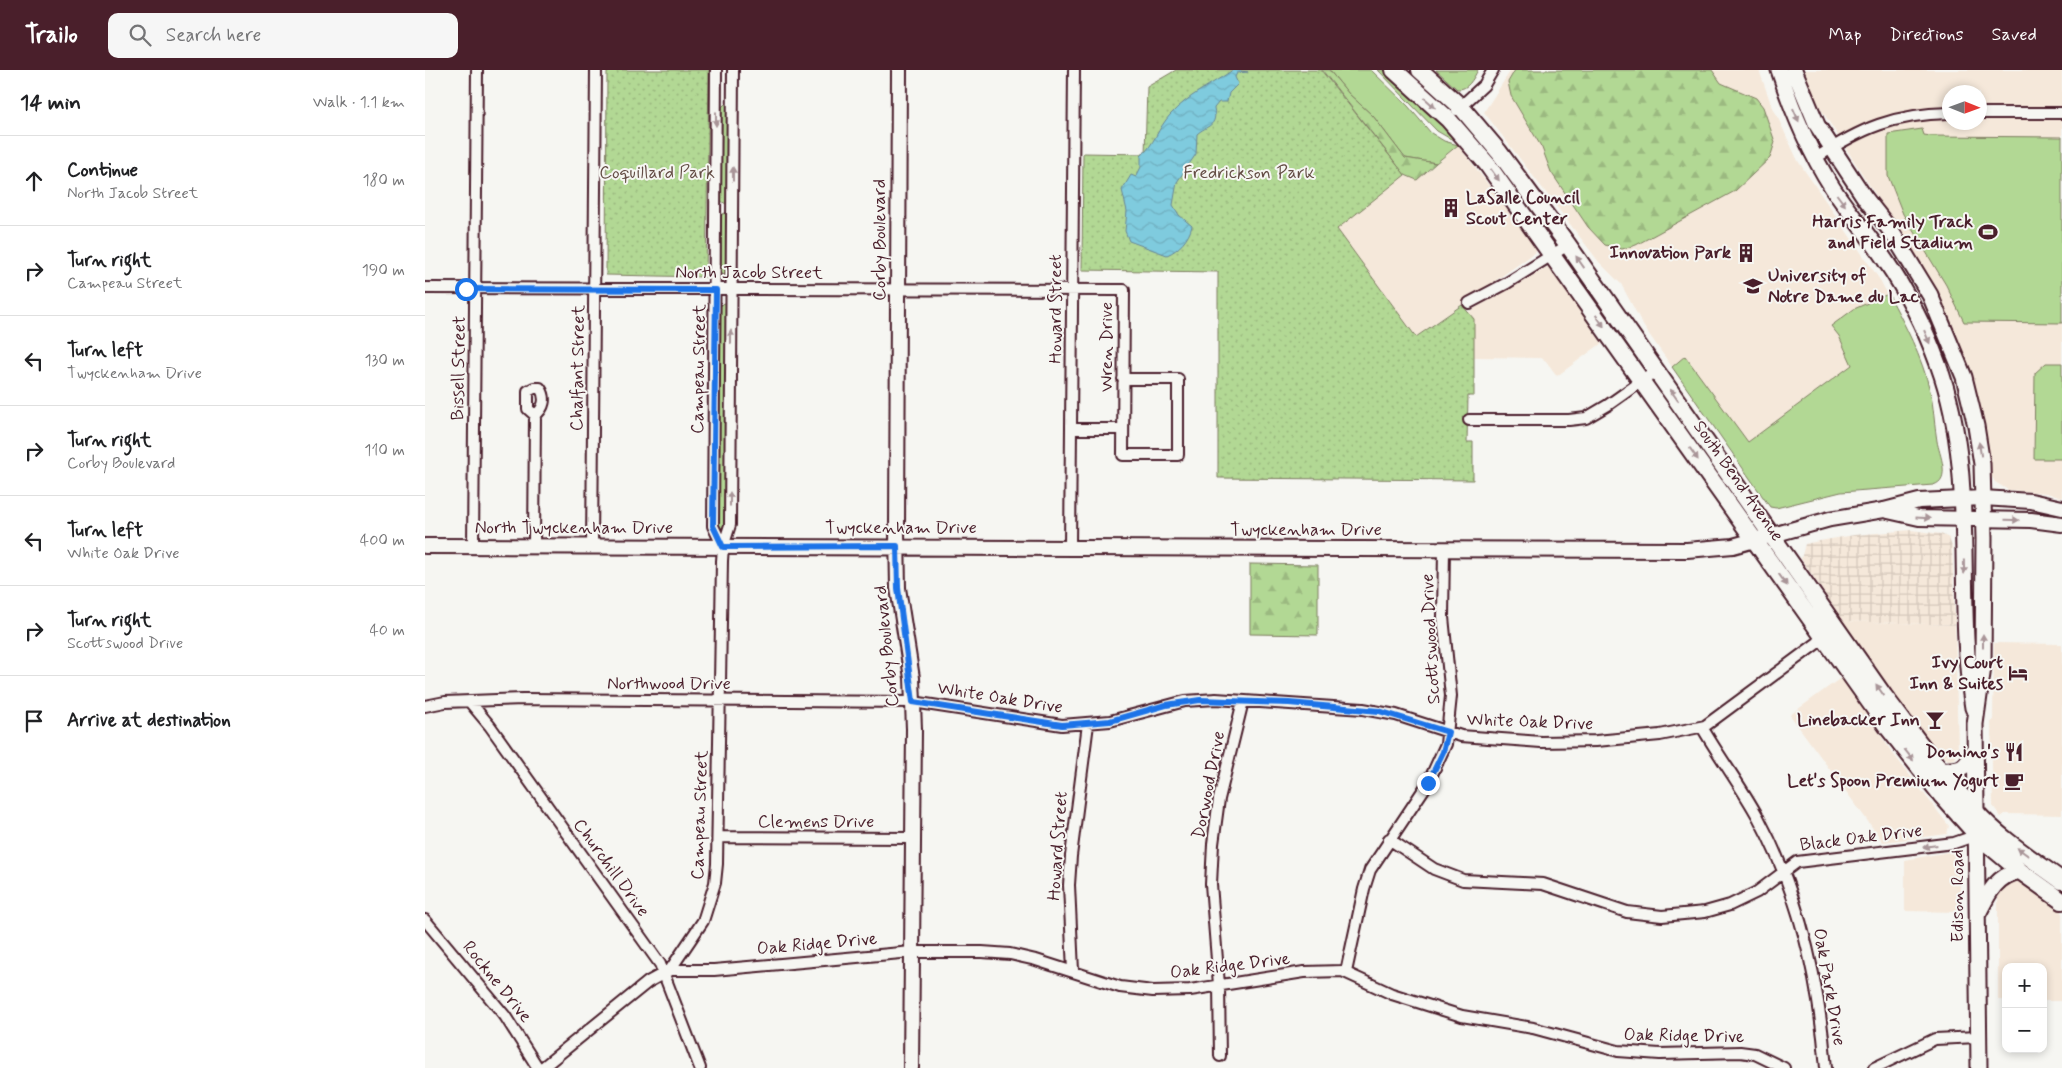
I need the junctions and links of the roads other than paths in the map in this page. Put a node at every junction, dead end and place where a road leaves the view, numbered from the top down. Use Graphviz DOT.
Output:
graph roads {
  1 [pos="477,70"];
  2 [pos="597,70"];
  3 [pos="716,70"];
  4 [pos="733,70"];
  5 [pos="899,70"];
  6 [pos="1074,70"];
  7 [pos="1395,70"];
  8 [pos="1420,70"];
  9 [pos="1493,70"];
  10 [pos="1779,70"];
  11 [pos="1794,70"];
  12 [pos="1461,107"];
  13 [pos="1942,113"];
  14 [pos="1987,113"];
  15 [pos="2062,113"];
  16 [pos="1448,119"];
  17 [pos="1832,148"];
  18 [pos="1816,158"];
  19 [pos="1568,245"];
  20 [pos="1553,254"];
  21 [pos="425,288"];
  22 [pos="476,289"];
  23 [pos="596,289"];
  24 [pos="732,289"];
  25 [pos="716,290"];
  26 [pos="1072,290"];
  27 [pos="898,291"];
  28 [pos="1469,303"];
  29 [pos="1656,371"];
  30 [pos="1123,379"];
  31 [pos="1643,381"];
  32 [pos="535,415"];
  33 [pos="1469,420"];
  34 [pos="1071,429"];
  35 [pos="1123,429"];
  36 [pos="1962,497"];
  37 [pos="1983,498"];
  38 [pos="2062,508"];
  39 [pos="1884,510"];
  40 [pos="1963,519"];
  41 [pos="1984,519"];
  42 [pos="2062,524"];
  43 [pos="1772,535"];
  44 [pos="1755,540"];
  45 [pos="425,546"];
  46 [pos="473,546"];
  47 [pos="534,546"];
  48 [pos="592,546"];
  49 [pos="897,546"];
  50 [pos="723,547"];
  51 [pos="1070,548"];
  52 [pos="1444,549"];
  53 [pos="1824,638"];
  54 [pos="720,700"];
  55 [pos="469,701"];
  56 [pos="1243,701"];
  57 [pos="913,702"];
  58 [pos="425,706"];
  59 [pos="1088,724"];
  60 [pos="1975,724"];
  61 [pos="1701,727"];
  62 [pos="1448,732"];
  63 [pos="1975,749"];
  64 [pos="1941,770"];
  65 [pos="1976,812"];
  66 [pos="1977,834"];
  67 [pos="718,837"];
  68 [pos="913,838"];
  69 [pos="1389,839"];
  70 [pos="1783,871"];
  71 [pos="2020,872"];
  72 [pos="2062,881"];
  73 [pos="2062,901"];
  74 [pos="1977,916"];
  75 [pos="425,920"];
  76 [pos="912,952"];
  77 [pos="667,971"];
  78 [pos="1073,971"];
  79 [pos="1346,972"];
  80 [pos="1219,985"];
  81 [pos="1978,1037"];
  82 [pos="1220,1056"];
  83 [pos="538,1068"];
  84 [pos="542,1068"];
  85 [pos="701,1068"];
  86 [pos="911,1068"];
  87 [pos="1784,1068"];
  88 [pos="1826,1068"];
  89 [pos="1874,1068"];
  90 [pos="1979,1068"];
  1 -- 22 [label="street, Bissell Street"];
  2 -- 23 [label="street, Chalfant Street"];
  3 -- 25 [label="street, Campeau Street, one-way"];
  24 -- 4 [label="street, Campeau Street, one-way"];
  5 -- 27 [label="street, Corby Boulevard"];
  6 -- 26 [label="street, Howard Street"];
  7 -- 16 [label="main road, South Bend Avenue, one-way"];
  8 -- 12 [label="main road, South Bend Avenue"];
  9 -- 12 [label="street"];
  10 -- 18 [label="main road, Edison Road, one-way"];
  11 -- 17 [label="main road, Edison Road"];
  12 -- 16 [label="street"];
  12 -- 19 [label="main road, South Bend Avenue"];
  13 -- 17 [label="street"];
  14 -- 15 [label="street"];
  16 -- 20 [label="main road, South Bend Avenue, one-way"];
  17 -- 18 [label="street"];
  37 -- 17 [label="main road, Edison Road, one-way"];
  18 -- 36 [label="main road, Edison Road, one-way"];
  19 -- 20 [label="street"];
  29 -- 19 [label="main road, South Bend Avenue, one-way"];
  20 -- 28 [label="street"];
  20 -- 31 [label="main road, South Bend Avenue, one-way"];
  21 -- 22 [label="street, North Jacob Street"];
  22 -- 23 [label="street, North Jacob Street"];
  22 -- 46 [label="street, Bissell Street"];
  23 -- 25 [label="street, North Jacob Street"];
  23 -- 48 [label="street, Chalfant Street"];
  24 -- 25 [label="street, North Jacob Street"];
  24 -- 27 [label="street, North Jacob Street"];
  50 -- 24 [label="street, Campeau Street, one-way"];
  25 -- 50 [label="street, Campeau Street"];
  26 -- 27 [label="street, North Jacob Street"];
  26 -- 30 [label="street, Wren Drive"];
  26 -- 34 [label="street, Howard Street"];
  27 -- 49 [label="street, Corby Boulevard"];
  29 -- 31 [label="street"];
  43 -- 29 [label="main road, South Bend Avenue, one-way"];
  30 -- 35 [label="street, Wren Drive"];
  30 -- 35 [label="street, Wren Drive"];
  31 -- 33 [label="street"];
  31 -- 44 [label="main road, South Bend Avenue, one-way"];
  32 -- 47 [label="street"];
  34 -- 35 [label="street"];
  34 -- 51 [label="street, Howard Street"];
  36 -- 37 [label="street, Twyckenham Drive"];
  36 -- 39 [label="street, Twyckenham Drive"];
  36 -- 40 [label="main road, Edison Road"];
  37 -- 38 [label="street, Twyckenham Drive"];
  37 -- 41 [label="main road, Edison Road"];
  39 -- 40 [label="street, Twyckenham Drive, one-way"];
  39 -- 43 [label="street, Twyckenham Drive"];
  40 -- 41 [label="street, Twyckenham Drive"];
  40 -- 60 [label="main road, Edison Road, one-way"];
  41 -- 42 [label="street, Twyckenham Drive, one-way"];
  60 -- 41 [label="main road, Edison Road, one-way"];
  43 -- 44 [label="street, Twyckenham Drive"];
  64 -- 43 [label="main road, South Bend Avenue, one-way"];
  44 -- 52 [label="street, Twyckenham Drive"];
  44 -- 53 [label="main road, South Bend Avenue, one-way"];
  45 -- 46 [label="street, North Twyckenham Drive"];
  46 -- 47 [label="street, North Twyckenham Drive"];
  47 -- 48 [label="street, North Twyckenham Drive"];
  48 -- 50 [label="street, North Twyckenham Drive"];
  49 -- 50 [label="street, Twyckenham Drive"];
  49 -- 51 [label="street, Twyckenham Drive"];
  49 -- 57 [label="street, Corby Boulevard"];
  50 -- 54 [label="street, Campeau Street"];
  51 -- 52 [label="street, Twyckenham Drive"];
  52 -- 62 [label="street, Scottswood Drive"];
  53 -- 61 [label="street, White Oak Drive"];
  53 -- 66 [label="main road, South Bend Avenue, one-way"];
  54 -- 55 [label="street, Northwood Drive"];
  54 -- 57 [label="street, Northwood Drive"];
  54 -- 67 [label="street, Campeau Street"];
  55 -- 58 [label="street, Northwood Drive"];
  55 -- 77 [label="street, Churchill Drive"];
  56 -- 59 [label="street, White Oak Drive"];
  56 -- 62 [label="street, White Oak Drive"];
  56 -- 80 [label="street, Dorwood Drive"];
  57 -- 59 [label="street, White Oak Drive"];
  57 -- 68 [label="street, Corby Boulevard"];
  59 -- 78 [label="street, Howard Street"];
  60 -- 63 [label="main road, Edison Road"];
  61 -- 62 [label="street, White Oak Drive"];
  61 -- 70 [label="street, Oak Park Drive"];
  62 -- 69 [label="street, Scottswood Drive"];
  63 -- 64 [label="main road"];
  63 -- 65 [label="main road, Edison Road"];
  64 -- 65 [label="main road, South Bend Avenue"];
  65 -- 66 [label="main road, Edison Road"];
  72 -- 65 [label="main road, South Bend Avenue, one-way"];
  66 -- 70 [label="street, Black Oak Drive, one-way"];
  66 -- 71 [label="main road, South Bend Avenue"];
  66 -- 74 [label="main road, Edison Road"];
  67 -- 68 [label="street, Clemens Drive"];
  67 -- 77 [label="street, Campeau Street"];
  68 -- 76 [label="street, Corby Boulevard"];
  69 -- 70 [label="street, Black Oak Drive"];
  69 -- 79 [label="street, Scottswood Drive"];
  70 -- 88 [label="street, Oak Park Drive"];
  71 -- 73 [label="main road, South Bend Avenue"];
  71 -- 74 [label="main road"];
  74 -- 81 [label="main road, Edison Road"];
  75 -- 83 [label="street, Rockne Drive"];
  76 -- 77 [label="street, Oak Ridge Drive"];
  76 -- 78 [label="street, Oak Ridge Drive"];
  76 -- 86 [label="street, Corby Boulevard"];
  77 -- 84 [label="street, Campeau Street"];
  77 -- 85 [label="street, Churchill Drive"];
  78 -- 80 [label="street, Oak Ridge Drive"];
  79 -- 80 [label="street, Oak Ridge Drive"];
  79 -- 87 [label="street, Oak Ridge Drive"];
  80 -- 82 [label="street, Dorwood Drive"];
  81 -- 89 [label="street"];
  81 -- 90 [label="main road, Edison Road"];
}
